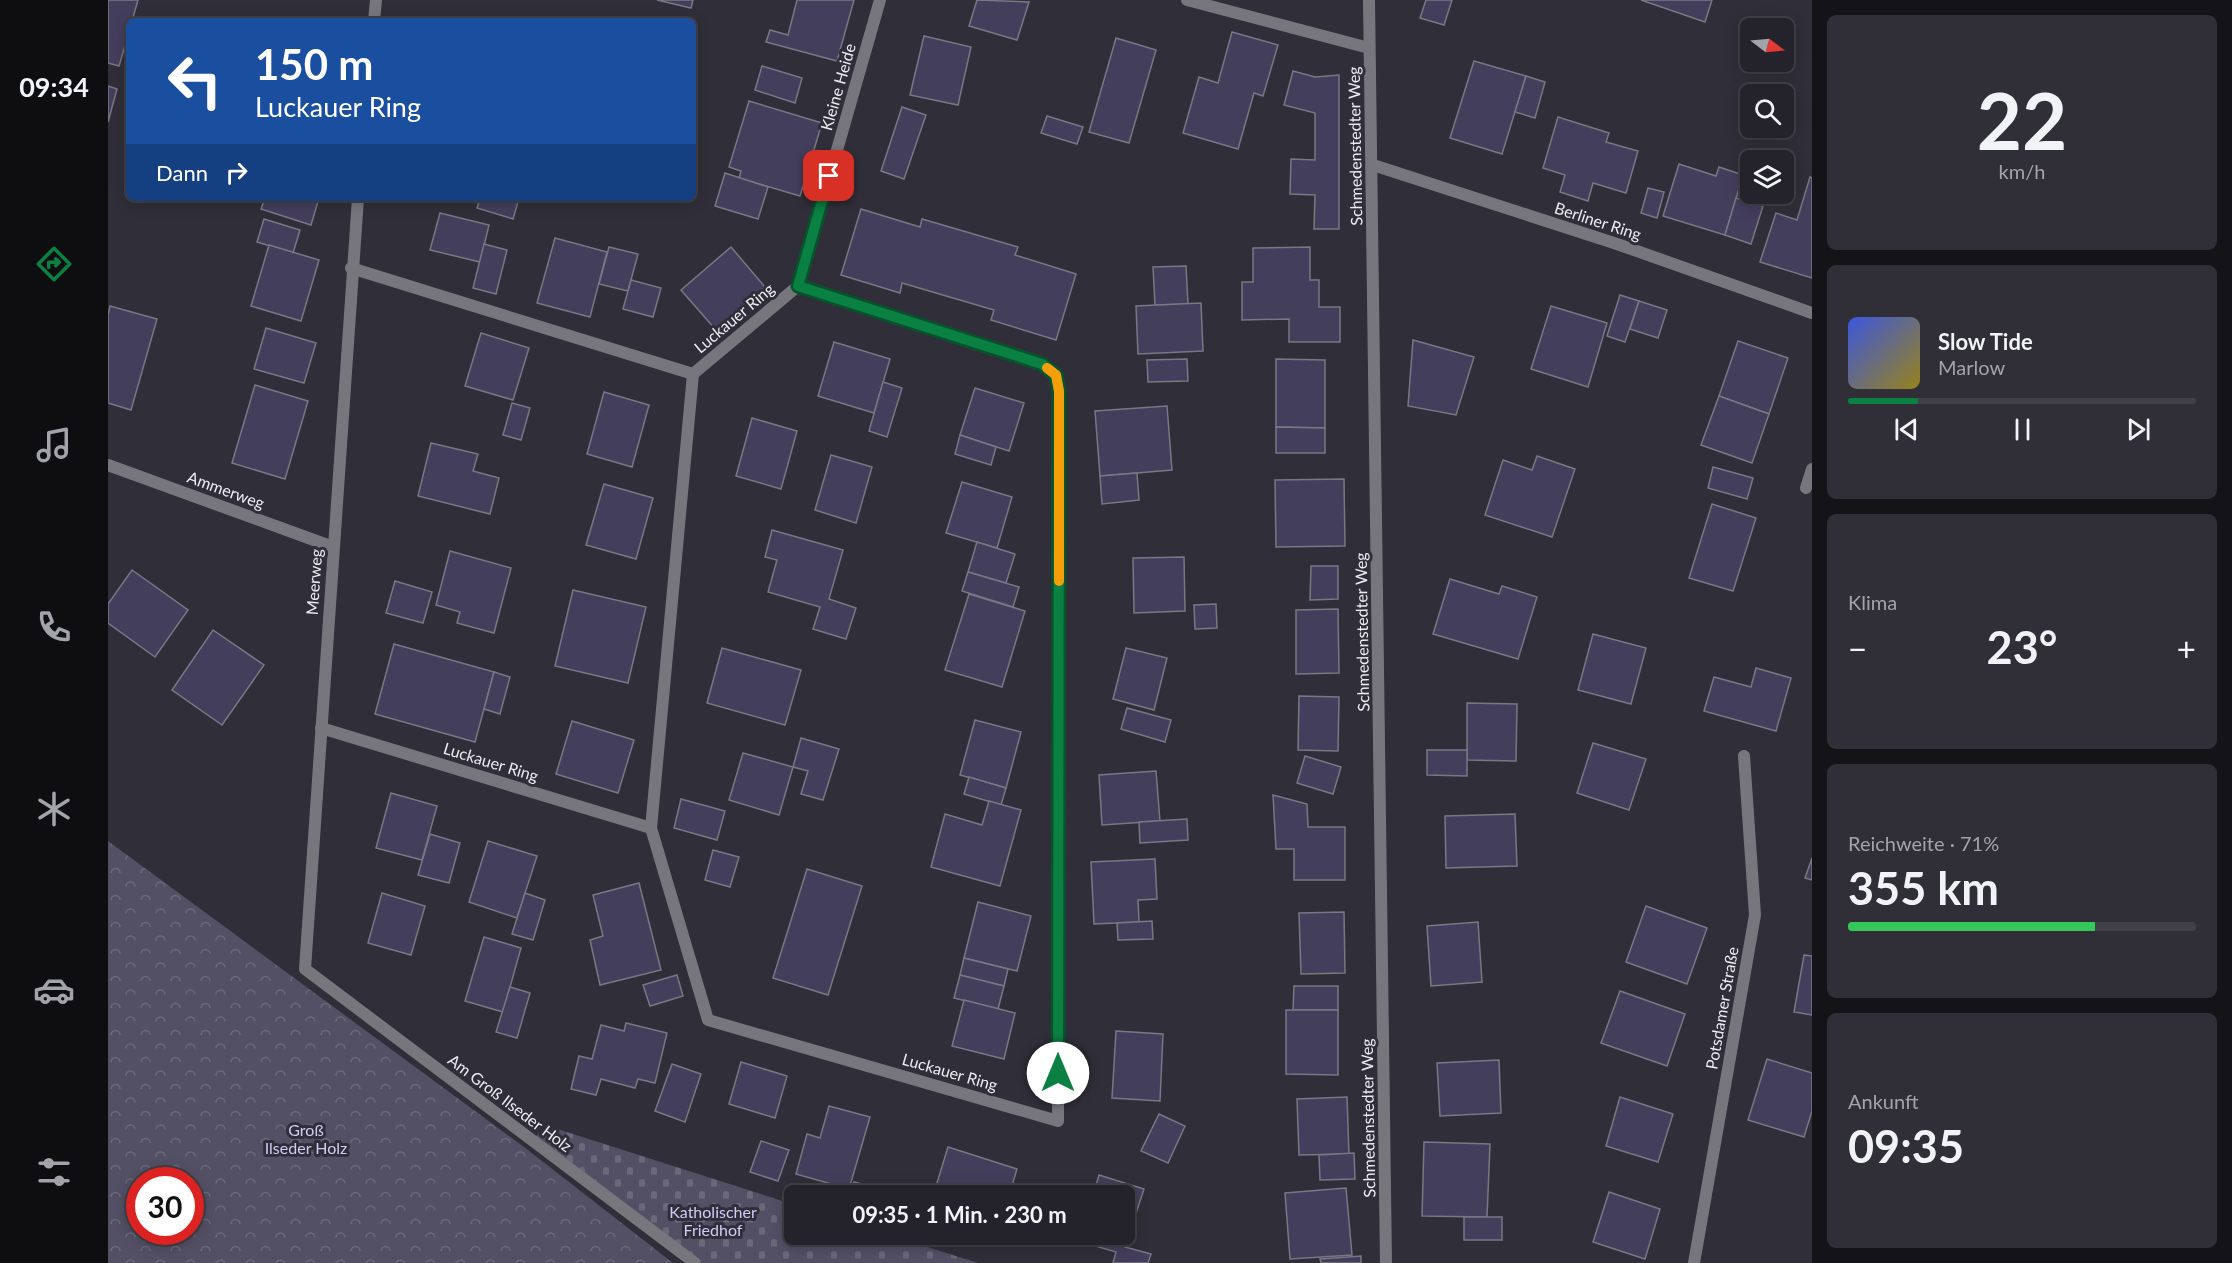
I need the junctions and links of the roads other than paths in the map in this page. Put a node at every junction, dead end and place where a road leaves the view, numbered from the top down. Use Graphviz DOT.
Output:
graph roads {
  1 [pos="376,0"];
  2 [pos="879,0"];
  3 [pos="1187,0"];
  4 [pos="1369,0"];
  5 [pos="374,18"];
  6 [pos="1369,48"];
  7 [pos="1373,165"];
  8 [pos="358,201"];
  9 [pos="351,268"];
  10 [pos="798,286"];
  11 [pos="1812,313"];
  12 [pos="693,374"];
  13 [pos="108,465"];
  14 [pos="1812,469"];
  15 [pos="1806,488"];
  16 [pos="333,547"];
  17 [pos="321,728"];
  18 [pos="1744,756"];
  19 [pos="651,828"];
  20 [pos="305,969"];
  21 [pos="695,1263"];
  22 [pos="1386,1263"];
  23 [pos="1694,1263"];
  1 -- 5 [label="street"];
  2 -- 10 [label="street, Kleine Heide"];
  3 -- 6 [label="street"];
  4 -- 6 [label="street, Schmedenstedter Weg"];
  6 -- 7 [label="street, Schmedenstedter Weg"];
  7 -- 11 [label="street, Berliner Ring"];
  7 -- 22 [label="street, Schmedenstedter Weg"];
  8 -- 9 [label="street, Meerweg"];
  9 -- 12 [label="street, Luckauer Ring"];
  9 -- 16 [label="street, Meerweg"];
  10 -- 12 [label="street, Luckauer Ring"];
  10 -- 19 [label="street, Luckauer Ring"];
  12 -- 19 [label="street, Luckauer Ring"];
  13 -- 16 [label="street, Ammerweg"];
  14 -- 15 [label="street"];
  16 -- 17 [label="street, Meerweg"];
  17 -- 19 [label="street, Luckauer Ring"];
  17 -- 20 [label="street, Meerweg"];
  18 -- 23 [label="street, Potsdamer Straße"];
  20 -- 21 [label="street, Am Groß Ilseder Holz"];
}
